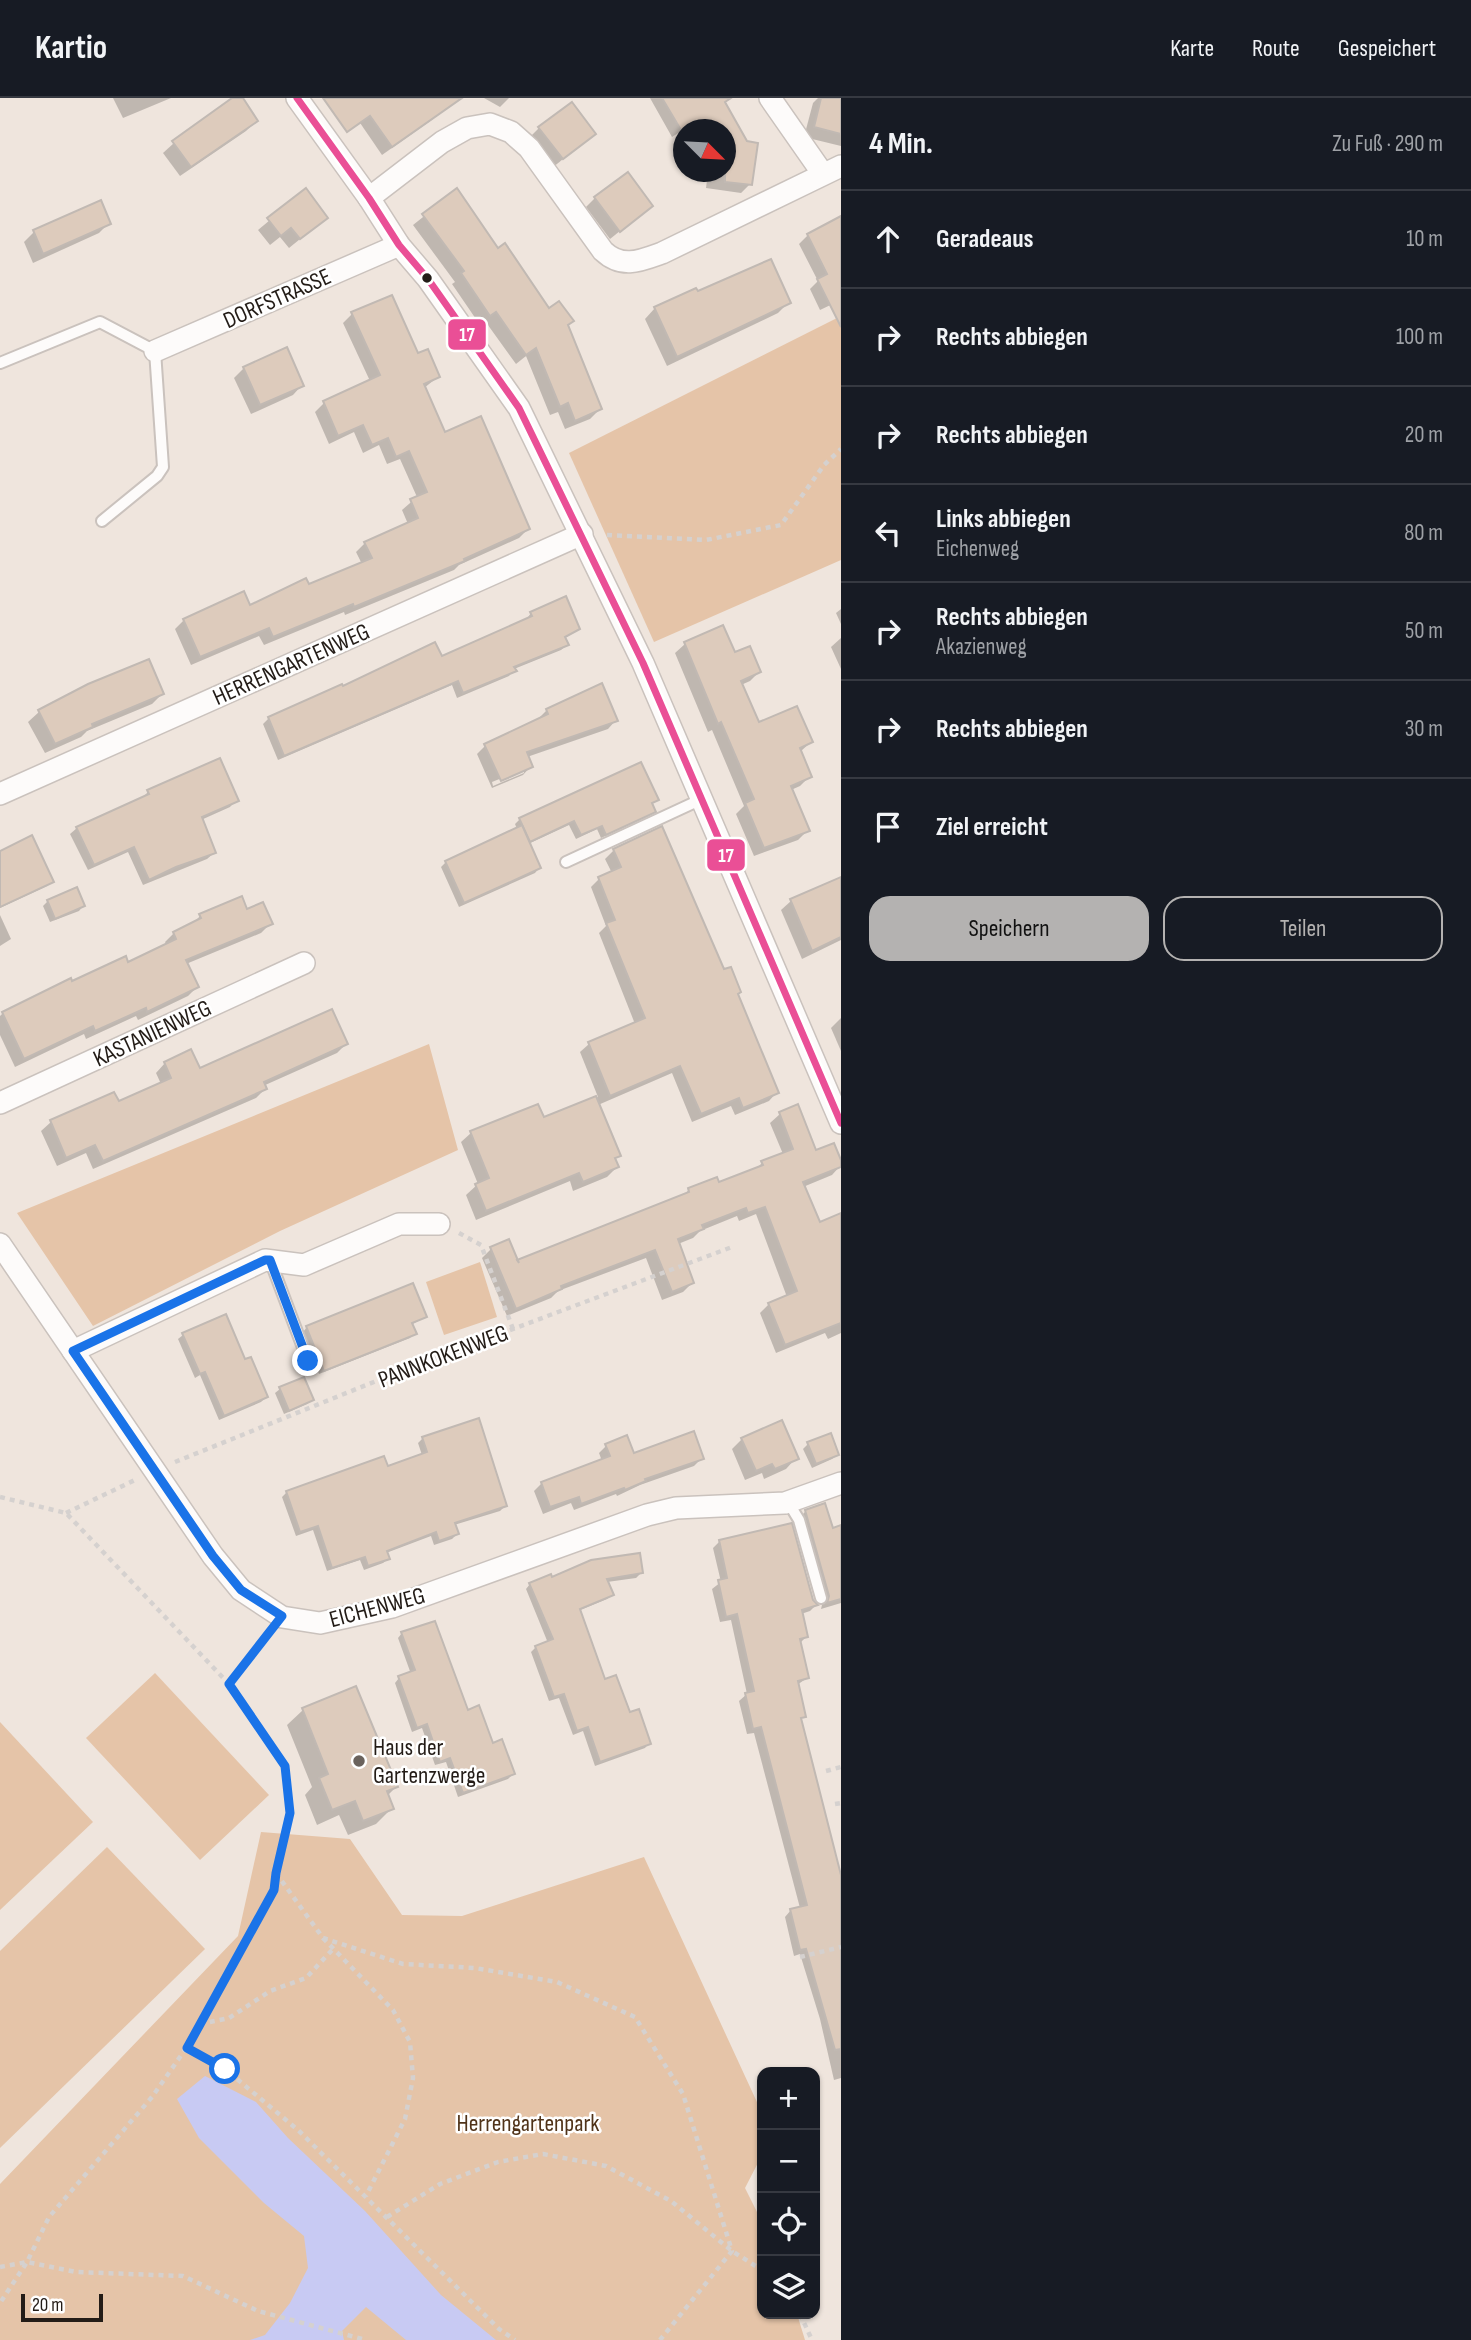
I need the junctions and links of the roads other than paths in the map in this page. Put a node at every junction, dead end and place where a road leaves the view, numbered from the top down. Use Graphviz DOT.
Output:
graph roads {
  1 [pos="770,98"];
  2 [pos="301,99"];
  3 [pos="832,170"];
  4 [pos="369,198"];
  5 [pos="399,245"];
  6 [pos="155,351"];
  7 [pos="0,363"];
  8 [pos="102,521"];
  9 [pos="582,534"];
  10 [pos="0,794"];
  11 [pos="702,799"];
  12 [pos="566,862"];
  13 [pos="304,963"];
  14 [pos="0,1103"];
  15 [pos="841,1123"];
  16 [pos="439,1224"];
  17 [pos="0,1244"];
  18 [pos="270,1260"];
  19 [pos="73,1351"];
  20 [pos="308,1361"];
  21 [pos="841,1483"];
  22 [pos="788,1502"];
  23 [pos="821,1598"];
  1 -- 3 [label="street"];
  2 -- 4 [label="street"];
  3 -- 4 [label="street"];
  4 -- 5 [label="street"];
  5 -- 6 [label="street, DORFSTRASSE"];
  5 -- 9 [label="street"];
  6 -- 7 [label="lane"];
  6 -- 8 [label="lane"];
  9 -- 10 [label="street, HERRENGARTENWEG"];
  9 -- 11 [label="street"];
  11 -- 12 [label="lane"];
  11 -- 15 [label="street"];
  13 -- 14 [label="street, KASTANIENWEG"];
  16 -- 18 [label="street"];
  17 -- 19 [label="street, EICHENWEG"];
  18 -- 19 [label="street"];
  18 -- 20 [label="lane"];
  19 -- 22 [label="street, EICHENWEG"];
  21 -- 22 [label="street, EICHENWEG"];
  22 -- 23 [label="lane"];
}
